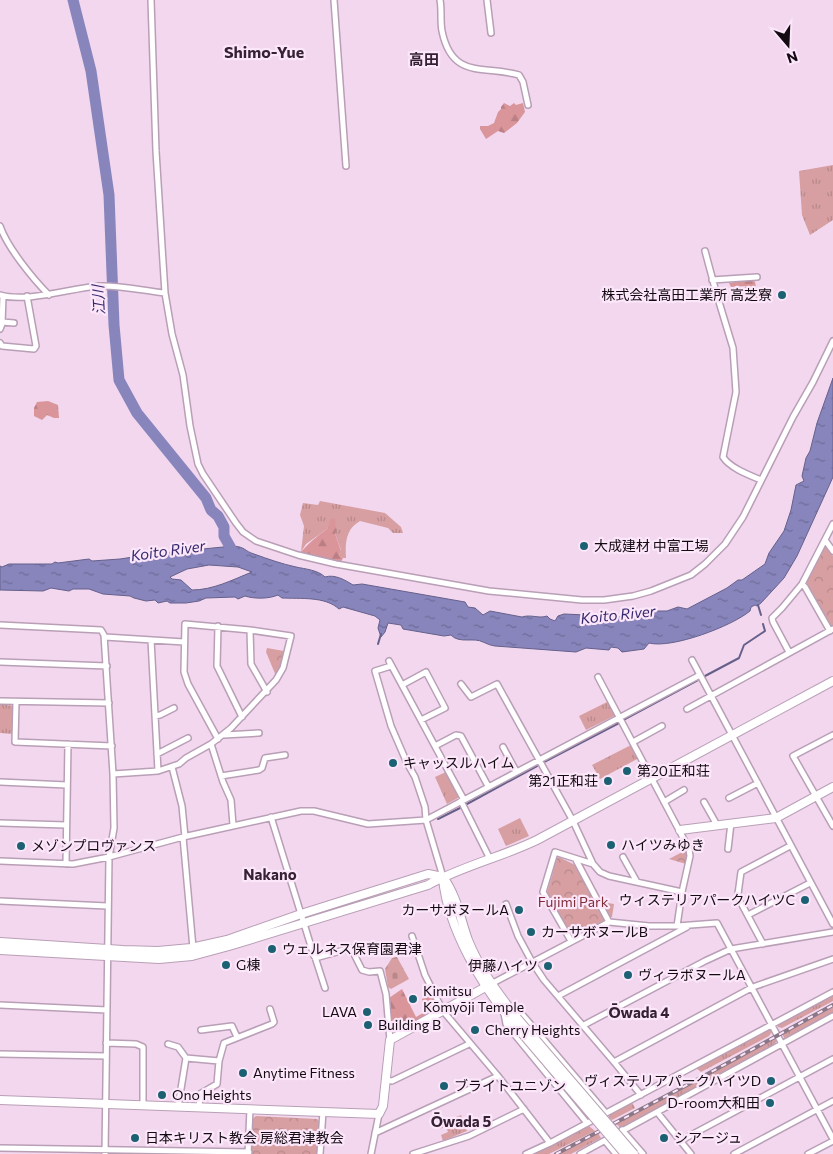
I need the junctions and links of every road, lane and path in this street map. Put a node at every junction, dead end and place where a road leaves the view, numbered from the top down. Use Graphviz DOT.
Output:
graph roads {
  1 [pos="151,0"];
  2 [pos="334,0"];
  3 [pos="440,0"];
  4 [pos="488,0"];
  5 [pos="491,33"];
  6 [pos="528,105"];
  7 [pos="346,166"];
  8 [pos="0,226"];
  9 [pos="705,251"];
  10 [pos="757,277"];
  11 [pos="712,280"];
  12 [pos="165,293"];
  13 [pos="49,295"];
  14 [pos="2,296"];
  15 [pos="27,296"];
  16 [pos="2,322"];
  17 [pos="14,323"];
  18 [pos="0,329"];
  19 [pos="833,341"];
  20 [pos="0,344"];
  21 [pos="761,480"];
  22 [pos="833,524"];
  23 [pos="825,540"];
  24 [pos="833,551"];
  25 [pos="802,584"];
  26 [pos="0,626"];
  27 [pos="218,626"];
  28 [pos="250,630"];
  29 [pos="831,630"];
  30 [pos="105,638"];
  31 [pos="151,640"];
  32 [pos="184,642"];
  33 [pos="789,652"];
  34 [pos="692,660"];
  35 [pos="0,662"];
  36 [pos="107,666"];
  37 [pos="700,675"];
  38 [pos="598,677"];
  39 [pos="833,681"];
  40 [pos="461,684"];
  41 [pos="402,685"];
  42 [pos="266,692"];
  43 [pos="711,696"];
  44 [pos="0,701"];
  45 [pos="16,702"];
  46 [pos="108,704"];
  47 [pos="174,708"];
  48 [pos="687,709"];
  49 [pos="155,716"];
  50 [pos="242,717"];
  51 [pos="620,718"];
  52 [pos="421,720"];
  53 [pos="662,726"];
  54 [pos="259,733"];
  55 [pos="224,735"];
  56 [pos="833,735"];
  57 [pos="732,736"];
  58 [pos="188,738"];
  59 [pos="218,739"];
  60 [pos="633,742"];
  61 [pos="68,744"];
  62 [pos="211,744"];
  63 [pos="112,746"];
  64 [pos="435,746"];
  65 [pos="503,747"];
  66 [pos="157,754"];
  67 [pos="285,755"];
  68 [pos="538,760"];
  69 [pos="172,767"];
  70 [pos="158,771"];
  71 [pos="516,771"];
  72 [pos="114,774"];
  73 [pos="221,776"];
  74 [pos="652,778"];
  75 [pos="0,782"];
  76 [pos="758,783"];
  77 [pos="67,785"];
  78 [pos="488,786"];
  79 [pos="833,787"];
  80 [pos="684,790"];
  81 [pos="816,796"];
  82 [pos="729,798"];
  83 [pos="462,801"];
  84 [pos="664,802"];
  85 [pos="704,802"];
  86 [pos="271,817"];
  87 [pos="776,818"];
  88 [pos="426,820"];
  89 [pos="572,821"];
  90 [pos="0,823"];
  91 [pos="731,824"];
  92 [pos="66,825"];
  93 [pos="233,825"];
  94 [pos="717,825"];
  95 [pos="833,826"];
  96 [pos="680,830"];
  97 [pos="184,837"];
  98 [pos="790,846"];
  99 [pos="728,848"];
  100 [pos="623,857"];
  101 [pos="109,858"];
  102 [pos="490,859"];
  103 [pos="576,860"];
  104 [pos="0,861"];
  105 [pos="66,864"];
  106 [pos="593,864"];
  107 [pos="443,876"];
  108 [pos="637,882"];
  109 [pos="810,883"];
  110 [pos="682,892"];
  111 [pos="0,901"];
  112 [pos="506,904"];
  113 [pos="107,906"];
  114 [pos="748,915"];
  115 [pos="303,918"];
  116 [pos="609,922"];
  117 [pos="833,924"];
  118 [pos="690,925"];
  119 [pos="677,926"];
  120 [pos="833,932"];
  121 [pos="412,936"];
  122 [pos="571,941"];
  123 [pos="0,942"];
  124 [pos="763,944"];
  125 [pos="194,948"];
  126 [pos="731,949"];
  127 [pos="0,950"];
  128 [pos="108,952"];
  129 [pos="315,957"];
  130 [pos="833,959"];
  131 [pos="532,962"];
  132 [pos="489,986"];
  133 [pos="753,987"];
  134 [pos="325,988"];
  135 [pos="833,992"];
  136 [pos="558,996"];
  137 [pos="0,1005"];
  138 [pos="270,1009"];
  139 [pos="107,1010"];
  140 [pos="443,1011"];
  141 [pos="508,1012"];
  142 [pos="833,1016"];
  143 [pos="515,1021"];
  144 [pos="772,1024"];
  145 [pos="584,1025"];
  146 [pos="201,1030"];
  147 [pos="238,1038"];
  148 [pos="390,1040"];
  149 [pos="106,1043"];
  150 [pos="168,1044"];
  151 [pos="469,1044"];
  152 [pos="782,1044"];
  153 [pos="0,1054"];
  154 [pos="106,1056"];
  155 [pos="186,1058"];
  156 [pos="833,1060"];
  157 [pos="219,1061"];
  158 [pos="614,1062"];
  159 [pos="498,1076"];
  160 [pos="800,1078"];
  161 [pos="386,1080"];
  162 [pos="640,1095"];
  163 [pos="0,1100"];
  164 [pos="833,1100"];
  165 [pos="106,1104"];
  166 [pos="143,1106"];
  167 [pos="178,1107"];
  168 [pos="199,1108"];
  169 [pos="250,1109"];
  170 [pos="524,1109"];
  171 [pos="817,1109"];
  172 [pos="323,1112"];
  173 [pos="656,1112"];
  174 [pos="606,1113"];
  175 [pos="379,1114"];
  176 [pos="587,1123"];
  177 [pos="622,1130"];
  178 [pos="375,1132"];
  179 [pos="680,1140"];
  180 [pos="833,1140"];
  181 [pos="605,1141"];
  182 [pos="550,1142"];
  183 [pos="0,1148"];
  184 [pos="105,1152"];
  185 [pos="248,1153"];
  186 [pos="320,1154"];
  187 [pos="371,1154"];
  188 [pos="413,1154"];
  189 [pos="526,1154"];
  190 [pos="580,1154"];
  191 [pos="616,1154"];
  192 [pos="625,1154"];
  193 [pos="634,1154"];
  194 [pos="643,1154"];
  195 [pos="691,1154"];
  196 [pos="734,1154"];
  197 [pos="808,1154"];
  1 -- 12 [label="street"];
  2 -- 7 [label="street"];
  3 -- 6 [label="street"];
  4 -- 5 [label="street"];
  8 -- 13 [label="street"];
  9 -- 11 [label="street"];
  10 -- 11 [label="street"];
  11 -- 21 [label="street"];
  12 -- 13 [label="street"];
  12 -- 21 [label="street"];
  13 -- 15 [label="street"];
  14 -- 15 [label="street"];
  14 -- 16 [label="street"];
  15 -- 20 [label="street"];
  16 -- 17 [label="street"];
  16 -- 18 [label="street"];
  19 -- 21 [label="street"];
  22 -- 23 [label="street"];
  23 -- 24 [label="street"];
  23 -- 25 [label="street"];
  25 -- 29 [label="street"];
  25 -- 33 [label="street"];
  26 -- 30 [label="street"];
  27 -- 28 [label="street"];
  27 -- 32 [label="street"];
  27 -- 50 [label="street"];
  28 -- 42 [label="street"];
  28 -- 42 [label="street"];
  29 -- 33 [label="street"];
  30 -- 31 [label="street"];
  30 -- 36 [label="street"];
  31 -- 32 [label="street"];
  31 -- 49 [label="street"];
  32 -- 59 [label="street"];
  33 -- 43 [label="street"];
  34 -- 37 [label="street"];
  35 -- 36 [label="street"];
  36 -- 46 [label="street"];
  37 -- 43 [label="street"];
  37 -- 51 [label="street"];
  38 -- 51 [label="street"];
  39 -- 57 [label="street"];
  40 -- 68 [label="street"];
  41 -- 52 [label="street"];
  41 -- 52 [label="street"];
  41 -- 88 [label="street"];
  42 -- 50 [label="street"];
  43 -- 48 [label="street"];
  43 -- 57 [label="street"];
  44 -- 45 [label="street"];
  45 -- 46 [label="street"];
  45 -- 61 [label="street"];
  46 -- 63 [label="street"];
  47 -- 49 [label="street"];
  49 -- 66 [label="street"];
  50 -- 55 [label="street"];
  51 -- 60 [label="street"];
  51 -- 68 [label="street"];
  52 -- 64 [label="street"];
  53 -- 60 [label="street"];
  54 -- 55 [label="street"];
  55 -- 59 [label="street"];
  56 -- 81 [label="street"];
  57 -- 74 [label="street"];
  57 -- 76 [label="street"];
  58 -- 66 [label="street"];
  59 -- 62 [label="street"];
  60 -- 74 [label="street"];
  61 -- 63 [label="street"];
  61 -- 77 [label="street"];
  62 -- 69 [label="street"];
  62 -- 73 [label="street"];
  63 -- 72 [label="street"];
  64 -- 78 [label="street"];
  64 -- 83 [label="street"];
  65 -- 71 [label="street"];
  66 -- 70 [label="street"];
  67 -- 73 [label="street"];
  68 -- 71 [label="street"];
  68 -- 89 [label="street"];
  69 -- 70 [label="street"];
  69 -- 97 [label="street"];
  70 -- 72 [label="street"];
  71 -- 78 [label="street"];
  72 -- 101 [label="street"];
  73 -- 93 [label="street"];
  74 -- 84 [label="street"];
  74 -- 89 [label="street"];
  75 -- 77 [label="street"];
  76 -- 82 [label="street"];
  76 -- 87 [label="street"];
  77 -- 92 [label="street"];
  78 -- 83 [label="street"];
  79 -- 81 [label="street"];
  80 -- 84 [label="street"];
  81 -- 87 [label="street"];
  81 -- 95 [label="street"];
  83 -- 88 [label="street"];
  83 -- 102 [label="street"];
  84 -- 96 [label="street"];
  85 -- 94 [label="street"];
  86 -- 88 [label="street"];
  86 -- 93 [label="street"];
  86 -- 115 [label="street"];
  87 -- 91 [label="street"];
  87 -- 98 [label="street"];
  88 -- 107 [label="street"];
  89 -- 102 [label="street"];
  89 -- 106 [label="street"];
  90 -- 92 [label="street"];
  91 -- 94 [label="street"];
  91 -- 99 [label="street"];
  92 -- 105 [label="street"];
  93 -- 97 [label="street"];
  94 -- 96 [label="street"];
  96 -- 110 [label="street"];
  97 -- 101 [label="street"];
  97 -- 125 [label="street"];
  98 -- 109 [label="street"];
  98 -- 114 [label="street"];
  100 -- 108 [label="street"];
  101 -- 105 [label="street"];
  101 -- 113 [label="street"];
  102 -- 107 [label="street"];
  103 -- 106 [label="street"];
  103 -- 116 [label="street"];
  103 -- 122 [label="street"];
  104 -- 105 [label="street"];
  106 -- 108 [label="street"];
  107 -- 115 [label="street"];
  107 -- 132 [label="street"];
  108 -- 110 [label="street"];
  109 -- 114 [label="street"];
  109 -- 117 [label="street"];
  110 -- 119 [label="street"];
  111 -- 113 [label="street"];
  112 -- 131 [label="street"];
  113 -- 128 [label="street"];
  114 -- 124 [label="street"];
  115 -- 125 [label="street"];
  115 -- 128 [label="street"];
  115 -- 129 [label="street"];
  116 -- 119 [label="street"];
  116 -- 122 [label="street"];
  118 -- 119 [label="street"];
  118 -- 126 [label="street"];
  118 -- 136 [label="street"];
  120 -- 124 [label="street"];
  121 -- 140 [label="street"];
  122 -- 131 [label="street"];
  123 -- 128 [label="street"];
  124 -- 126 [label="street"];
  125 -- 128 [label="street"];
  126 -- 133 [label="street"];
  126 -- 145 [label="street"];
  127 -- 128 [label="street"];
  128 -- 139 [label="street"];
  129 -- 134 [label="street"];
  129 -- 148 [label="street"];
  130 -- 133 [label="street"];
  131 -- 132 [label="street"];
  131 -- 136 [label="street"];
  132 -- 140 [label="street"];
  132 -- 141 [label="street"];
  133 -- 144 [label="street"];
  133 -- 158 [label="street"];
  135 -- 144 [label="street"];
  136 -- 145 [label="street"];
  137 -- 139 [label="street"];
  138 -- 147 [label="street"];
  139 -- 149 [label="street"];
  140 -- 148 [label="street"];
  140 -- 151 [label="street"];
  141 -- 143 [label="street"];
  141 -- 174 [label="street"];
  141 -- 176 [label="street"];
  142 -- 152 [label="street"];
  143 -- 192 [label="street, bridge"];
  143 -- 193 [label="street, bridge"];
  144 -- 152 [label="street"];
  144 -- 162 [label="street"];
  145 -- 158 [label="street"];
  146 -- 147 [label="street"];
  147 -- 157 [label="street"];
  148 -- 161 [label="street"];
  149 -- 154 [label="street"];
  149 -- 166 [label="street"];
  150 -- 155 [label="street"];
  151 -- 159 [label="street"];
  151 -- 161 [label="street"];
  152 -- 160 [label="street"];
  152 -- 173 [label="street"];
  153 -- 154 [label="street"];
  154 -- 165 [label="street"];
  155 -- 157 [label="street"];
  155 -- 167 [label="street"];
  156 -- 160 [label="street"];
  157 -- 168 [label="street"];
  158 -- 162 [label="street"];
  159 -- 170 [label="street"];
  159 -- 178 [label="street"];
  160 -- 171 [label="street"];
  160 -- 179 [label="street"];
  161 -- 175 [label="street"];
  162 -- 174 [label="street"];
  163 -- 165 [label="street"];
  164 -- 171 [label="street"];
  165 -- 166 [label="street"];
  165 -- 184 [label="street"];
  166 -- 167 [label="street"];
  167 -- 168 [label="street"];
  168 -- 169 [label="street"];
  169 -- 172 [label="street"];
  169 -- 185 [label="street"];
  170 -- 182 [label="street"];
  170 -- 188 [label="street"];
  171 -- 180 [label="street"];
  171 -- 196 [label="street"];
  172 -- 175 [label="street"];
  172 -- 186 [label="street"];
  173 -- 177 [label="street"];
  173 -- 179 [label="street"];
  174 -- 176 [label="street"];
  175 -- 178 [label="street"];
  176 -- 182 [label="street"];
  177 -- 181 [label="street"];
  177 -- 194 [label="street"];
  178 -- 187 [label="street"];
  179 -- 195 [label="street"];
  180 -- 197 [label="street"];
  181 -- 190 [label="street"];
  181 -- 191 [label="street"];
  182 -- 189 [label="street"];
  183 -- 184 [label="street"];
  184 -- 185 [label="street"];
}
